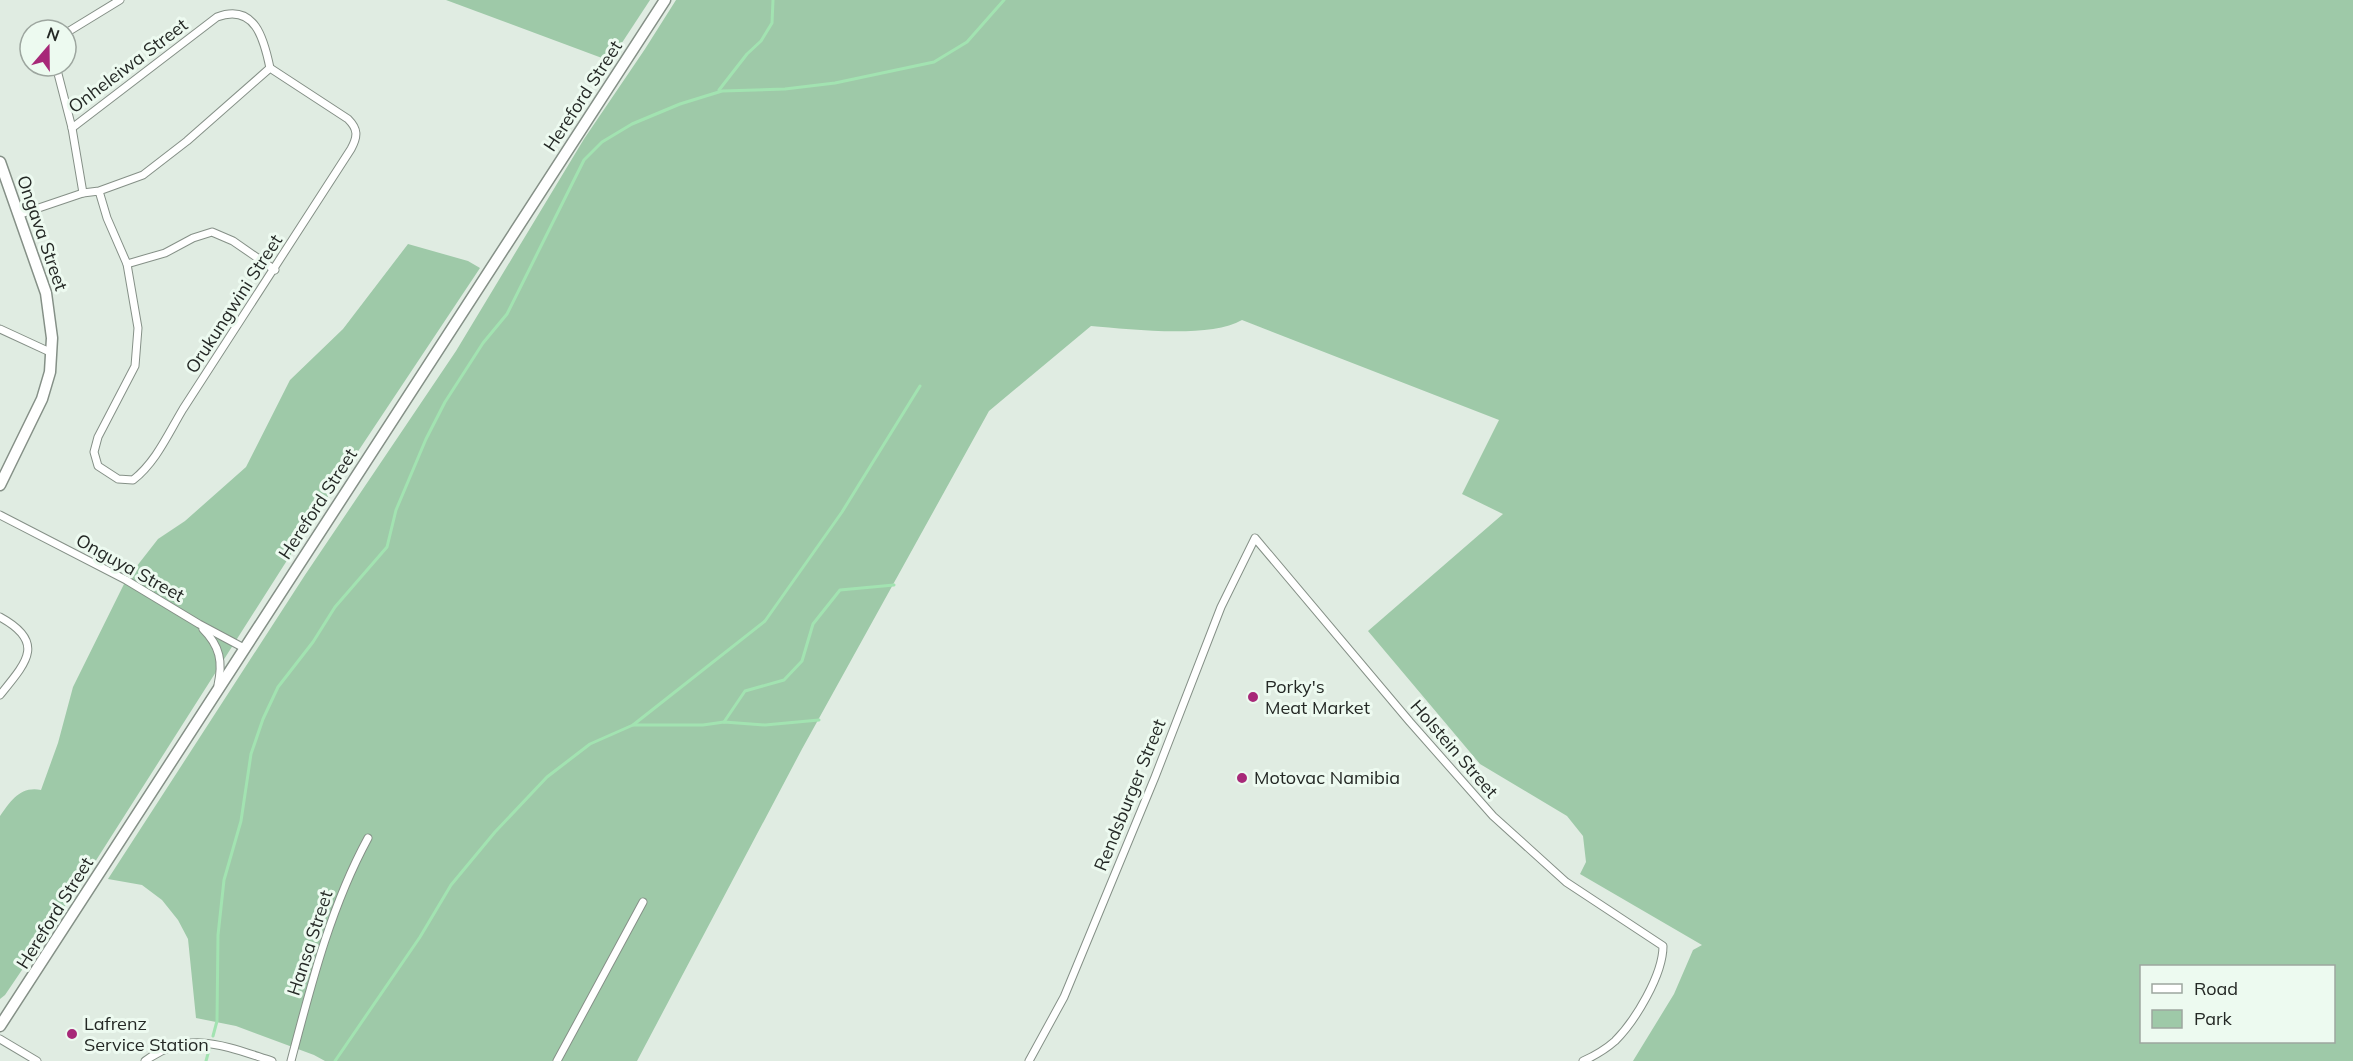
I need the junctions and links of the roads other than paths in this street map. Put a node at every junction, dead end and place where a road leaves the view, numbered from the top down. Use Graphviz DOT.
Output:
graph roads {
  1 [pos="120,0"];
  2 [pos="665,0"];
  3 [pos="78,26"];
  4 [pos="270,68"];
  5 [pos="59,78"];
  6 [pos="72,128"];
  7 [pos="0,162"];
  8 [pos="99,191"];
  9 [pos="83,193"];
  10 [pos="18,215"];
  11 [pos="127,264"];
  12 [pos="275,270"];
  13 [pos="0,329"];
  14 [pos="52,353"];
  15 [pos="0,485"];
  16 [pos="0,515"];
  17 [pos="1255,537"];
  18 [pos="0,617"];
  19 [pos="199,624"];
  20 [pos="244,648"];
  21 [pos="216,693"];
  22 [pos="0,695"];
  23 [pos="368,838"];
  24 [pos="643,902"];
  25 [pos="24,993"];
  26 [pos="0,1014"];
  27 [pos="0,1026"];
  28 [pos="0,1039"];
  29 [pos="37,1061"];
  30 [pos="145,1061"];
  31 [pos="272,1061"];
  32 [pos="291,1061"];
  33 [pos="557,1061"];
  34 [pos="1029,1061"];
  35 [pos="1583,1061"];
  1 -- 3 [label="street"];
  2 -- 20 [label="main road, Hereford Street"];
  4 -- 6 [label="street, Onheleiwa Street"];
  4 -- 8 [label="street"];
  4 -- 12 [label="street, Orukungwini Street"];
  5 -- 6 [label="street"];
  6 -- 9 [label="street"];
  7 -- 10 [label="main road, Ongava Street"];
  8 -- 9 [label="street"];
  8 -- 11 [label="street, Orukungwini Street"];
  9 -- 10 [label="street"];
  10 -- 14 [label="main road, Ongava Street"];
  11 -- 12 [label="street"];
  11 -- 12 [label="street, Orukungwini Street"];
  13 -- 14 [label="street"];
  14 -- 15 [label="main road, Ongava Street"];
  16 -- 19 [label="street, Onguya Street"];
  17 -- 34 [label="street, Rendsburger Street"];
  17 -- 35 [label="street, Holstein Street"];
  18 -- 22 [label="street"];
  19 -- 20 [label="street, Onguya Street"];
  19 -- 21 [label="street"];
  20 -- 21 [label="main road, Hereford Street"];
  21 -- 25 [label="main road, Hereford Street"];
  23 -- 32 [label="street, Hansa Street"];
  24 -- 33 [label="street"];
  25 -- 26 [label="main road"];
  25 -- 27 [label="main road, Hereford Street"];
  28 -- 29 [label="street"];
  30 -- 31 [label="street"];
}
